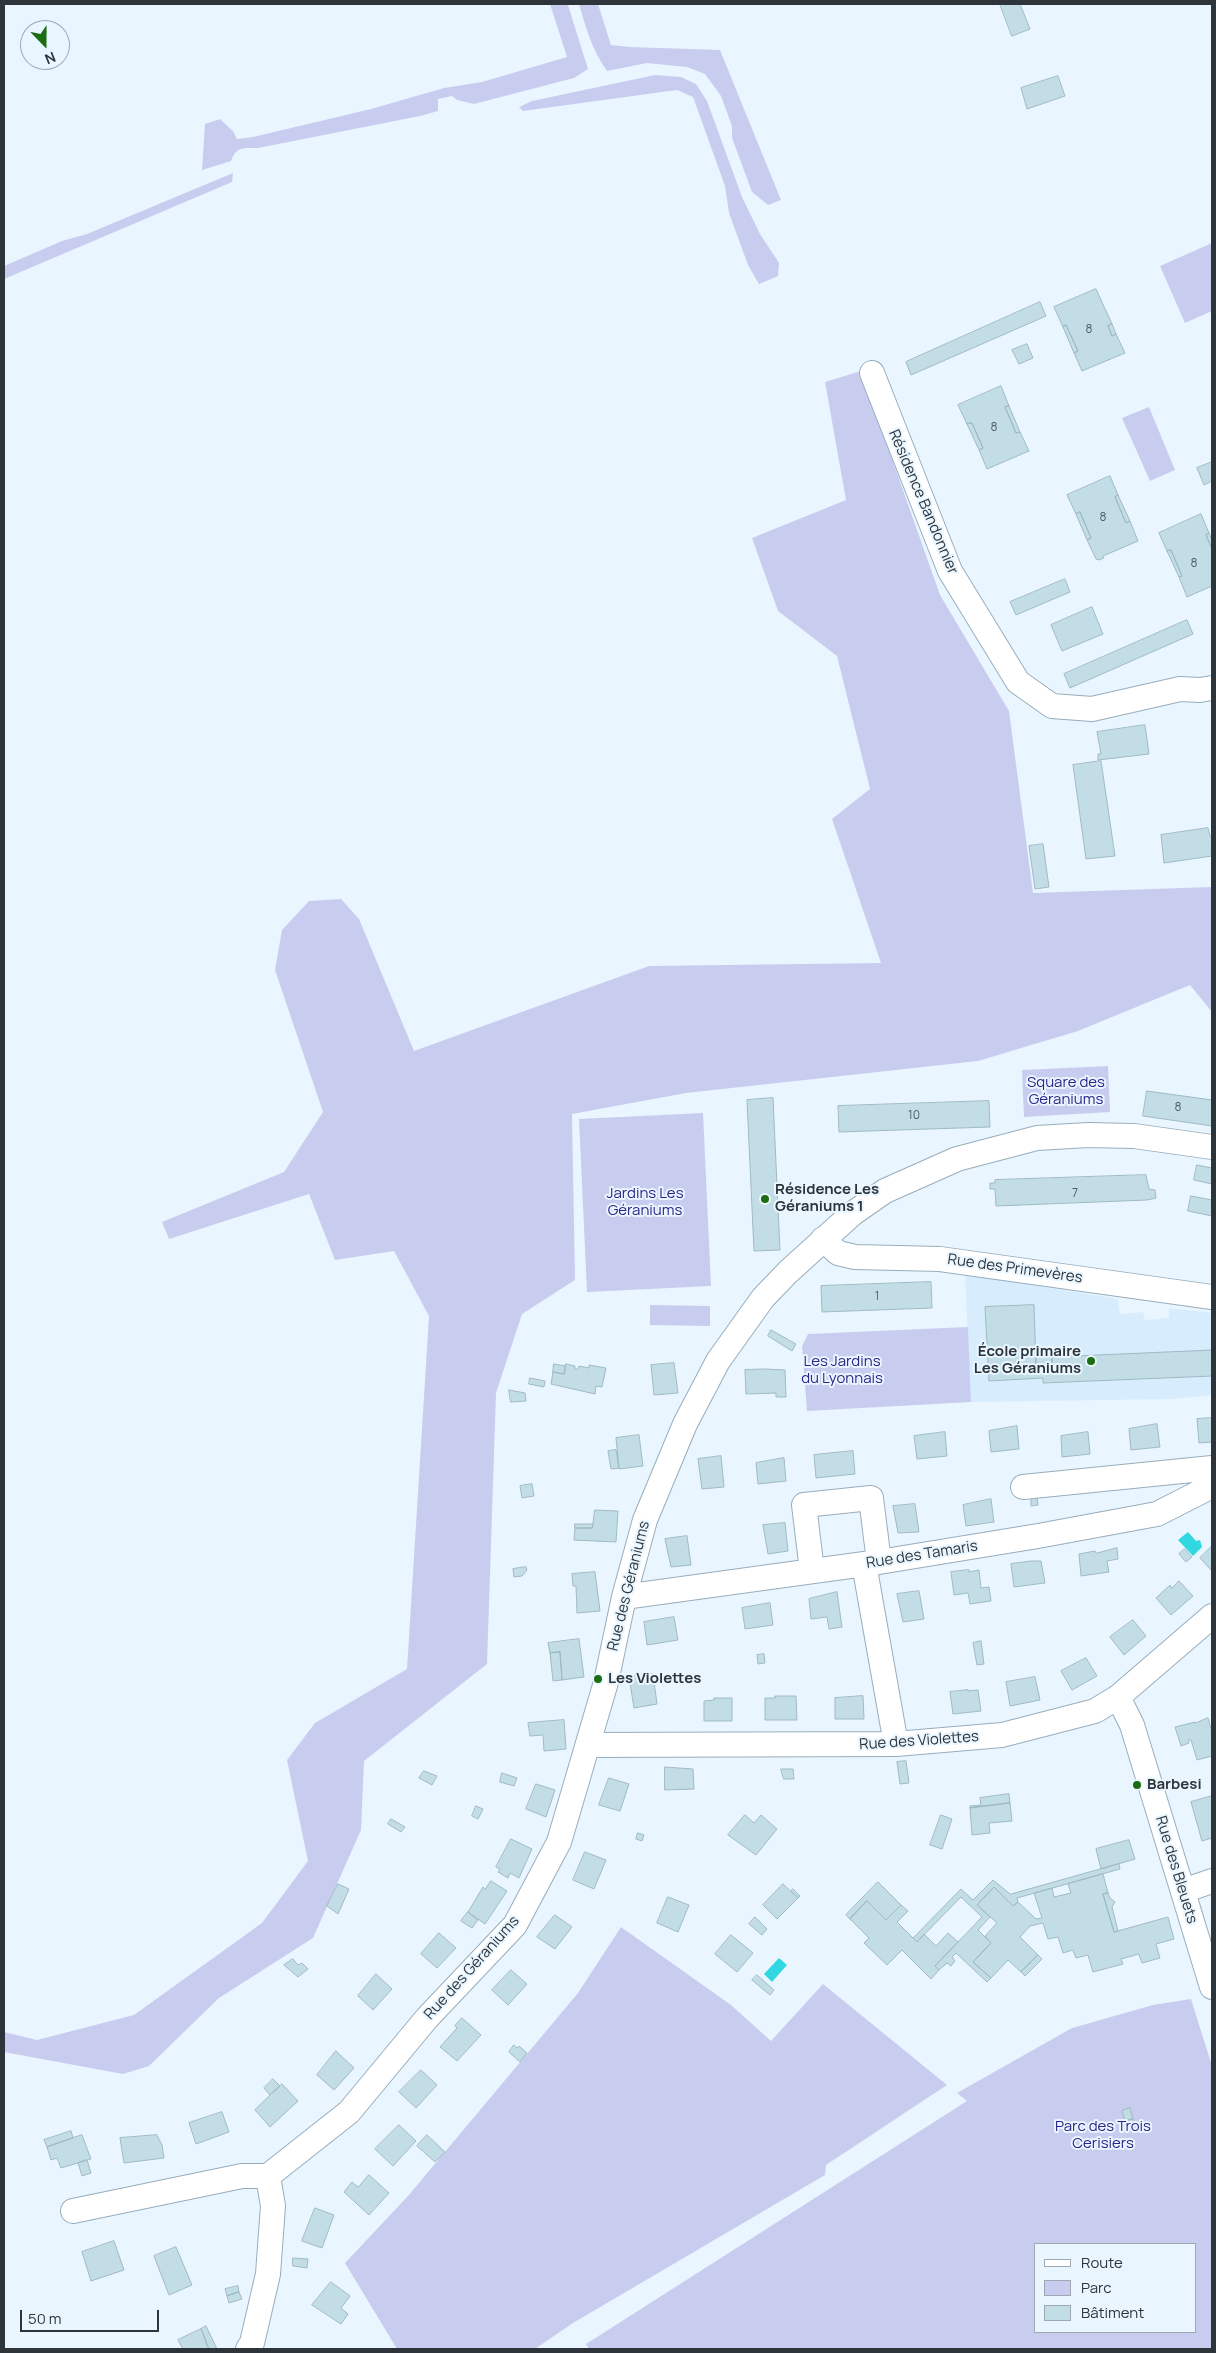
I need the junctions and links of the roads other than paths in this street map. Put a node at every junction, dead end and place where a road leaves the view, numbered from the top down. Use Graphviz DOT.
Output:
graph roads {
  1 [pos="872,373"];
  2 [pos="1212,688"];
  3 [pos="1212,1147"];
  4 [pos="823,1239"];
  5 [pos="1212,1297"];
  6 [pos="1212,1468"];
  7 [pos="1212,1486"];
  8 [pos="1023,1487"];
  9 [pos="871,1563"];
  10 [pos="812,1571"];
  11 [pos="624,1597"];
  12 [pos="1212,1616"];
  13 [pos="1118,1697"];
  14 [pos="896,1744"];
  15 [pos="588,1745"];
  16 [pos="1212,1881"];
  17 [pos="1182,1891"];
  18 [pos="1212,1987"];
  19 [pos="268,2176"];
  20 [pos="73,2210"];
  21 [pos="248,2349"];
  1 -- 2 [label="street, Résidence Bandonnier"];
  3 -- 4 [label="street, Rue des Géraniums"];
  4 -- 5 [label="street, Rue des Primevères"];
  4 -- 11 [label="street, Rue des Géraniums"];
  6 -- 8 [label="street"];
  7 -- 9 [label="street, Rue des Tamaris"];
  9 -- 10 [label="street, Rue des Tamaris"];
  9 -- 10 [label="street"];
  9 -- 14 [label="street"];
  10 -- 11 [label="street, Rue des Tamaris"];
  11 -- 15 [label="street, Rue des Géraniums"];
  12 -- 13 [label="street, Rue des Violettes"];
  13 -- 14 [label="street, Rue des Violettes"];
  13 -- 17 [label="street, Rue des Bleuets"];
  14 -- 15 [label="street, Rue des Violettes"];
  15 -- 19 [label="street, Rue des Géraniums"];
  16 -- 17 [label="street"];
  17 -- 18 [label="street, Rue des Bleuets"];
  19 -- 20 [label="street"];
  19 -- 21 [label="street"];
}
